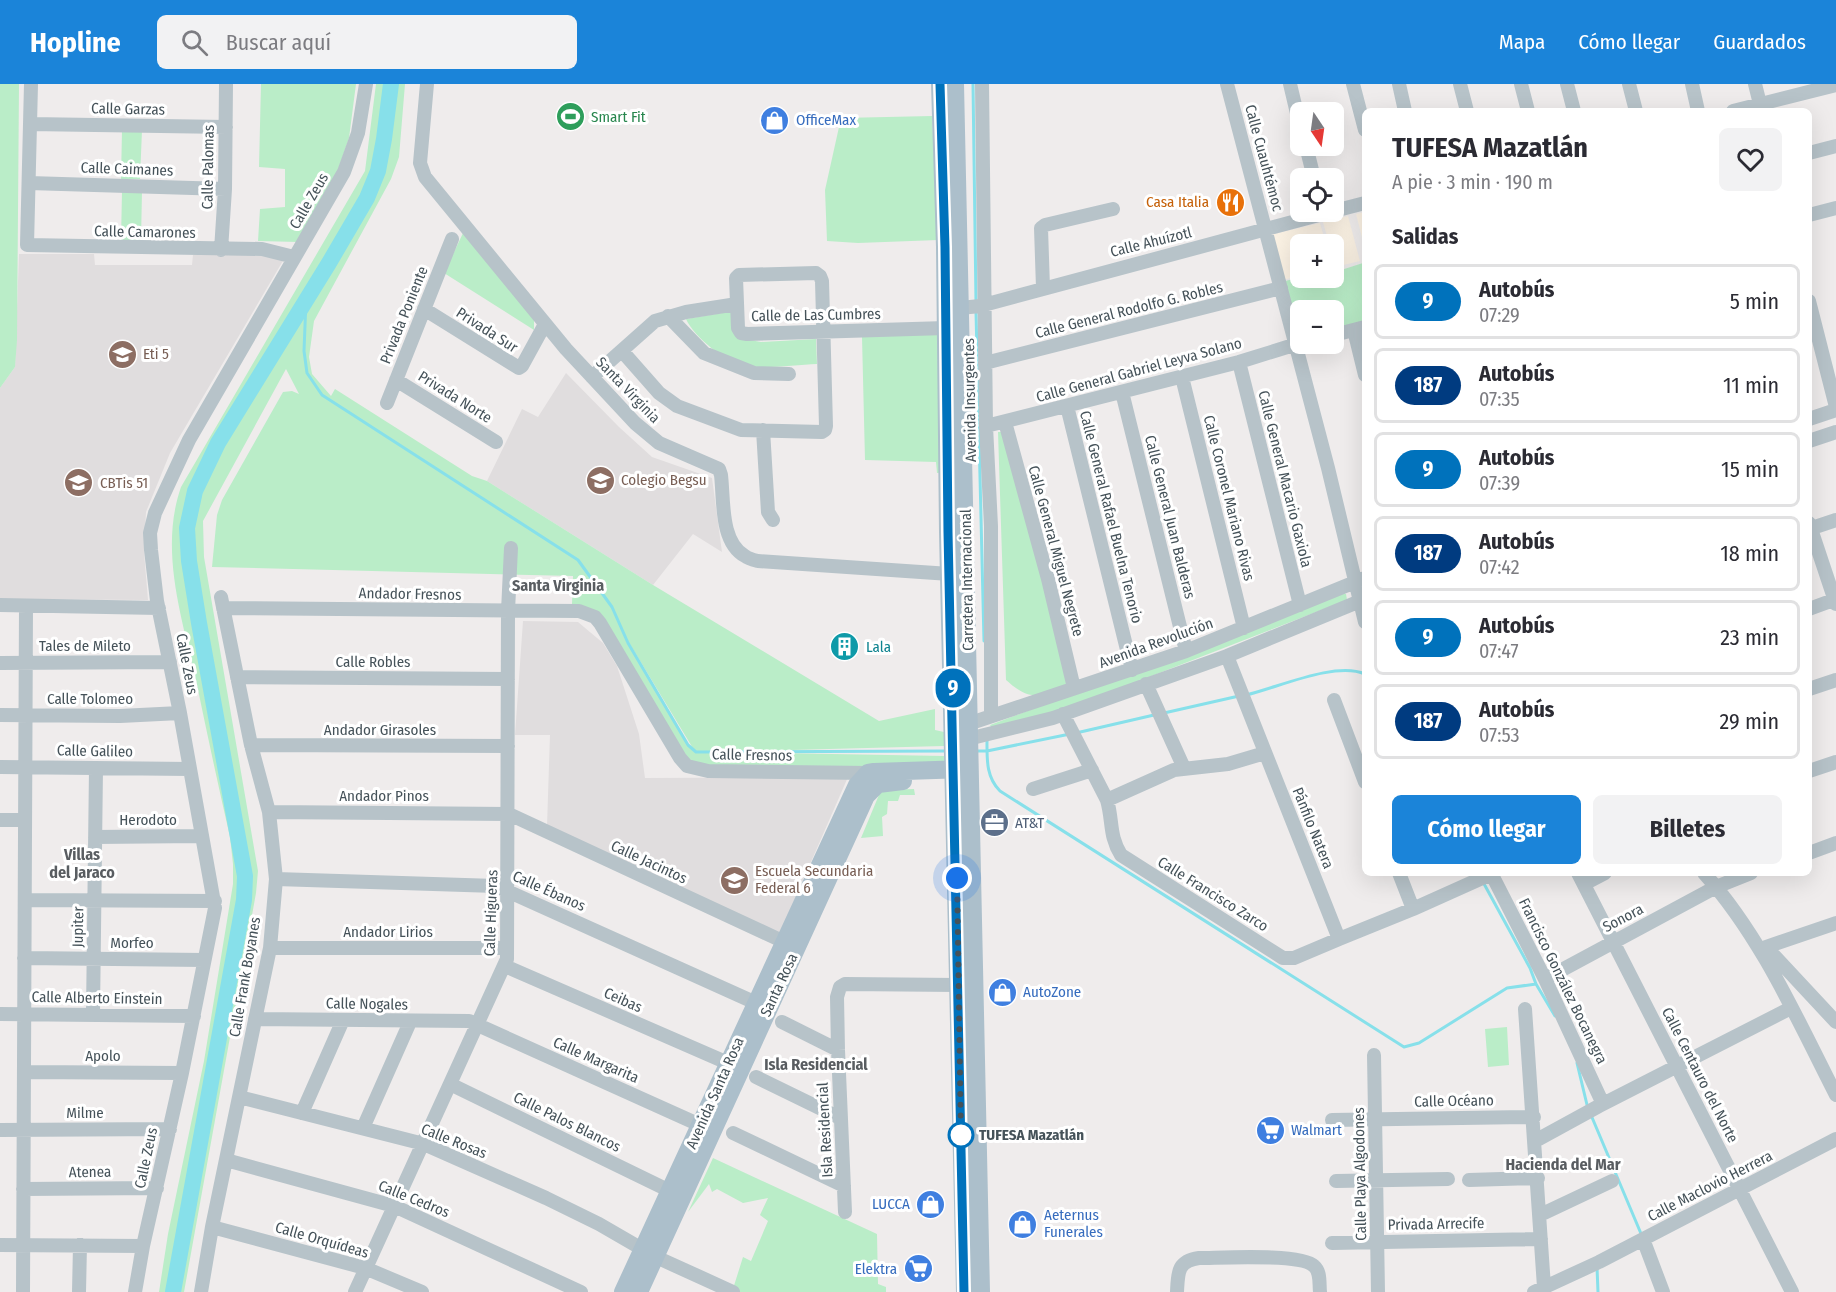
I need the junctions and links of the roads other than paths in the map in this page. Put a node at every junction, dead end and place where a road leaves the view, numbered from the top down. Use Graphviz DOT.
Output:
graph roads {
  1 [pos="30,84"];
  2 [pos="226,84"];
  3 [pos="366,84"];
  4 [pos="427,84"];
  5 [pos="940,84"];
  6 [pos="955,84"];
  7 [pos="982,84"];
  8 [pos="1227,84"];
  9 [pos="1290,84"];
  10 [pos="1353,84"];
  11 [pos="1399,84"];
  12 [pos="1460,84"];
  13 [pos="1521,84"];
  14 [pos="1567,84"];
  15 [pos="1629,84"];
  16 [pos="1692,84"];
  17 [pos="1755,84"];
  18 [pos="1836,85"];
  19 [pos="1294,102"];
  20 [pos="1760,104"];
  21 [pos="1404,108"];
  22 [pos="1466,108"];
  23 [pos="1527,108"];
  24 [pos="1573,108"];
  25 [pos="1635,108"];
  26 [pos="1697,108"];
  27 [pos="1745,108"];
  28 [pos="1362,118"];
  29 [pos="30,124"];
  30 [pos="226,127"];
  31 [pos="1836,146"];
  32 [pos="1812,152"];
  33 [pos="29,183"];
  34 [pos="225,189"];
  35 [pos="1362,203"];
  36 [pos="1113,208"];
  37 [pos="1344,208"];
  38 [pos="1836,208"];
  39 [pos="1812,214"];
  40 [pos="1290,222"];
  41 [pos="1266,228"];
  42 [pos="452,239"];
  43 [pos="221,250"];
  44 [pos="298,252"];
  45 [pos="1043,288"];
  46 [pos="1281,288"];
  47 [pos="737,304"];
  48 [pos="974,307"];
  49 [pos="424,309"];
  50 [pos="1812,313"];
  51 [pos="668,316"];
  52 [pos="1290,318"];
  53 [pos="545,324"];
  54 [pos="946,328"];
  55 [pos="1359,328"];
  56 [pos="822,332"];
  57 [pos="1344,332"];
  58 [pos="1290,346"];
  59 [pos="622,351"];
  60 [pos="1362,352"];
  61 [pos="1301,354"];
  62 [pos="1239,362"];
  63 [pos="985,363"];
  64 [pos="789,374"];
  65 [pos="592,377"];
  66 [pos="1182,377"];
  67 [pos="396,380"];
  68 [pos="1122,392"];
  69 [pos="387,403"];
  70 [pos="1067,406"];
  71 [pos="1836,409"];
  72 [pos="1812,418"];
  73 [pos="1005,422"];
  74 [pos="986,426"];
  75 [pos="763,430"];
  76 [pos="1836,432"];
  77 [pos="1812,440"];
  78 [pos="496,442"];
  79 [pos="773,520"];
  80 [pos="1836,520"];
  81 [pos="1812,526"];
  82 [pos="1812,533"];
  83 [pos="511,548"];
  84 [pos="950,574"];
  85 [pos="1360,580"];
  86 [pos="1362,600"];
  87 [pos="1836,601"];
  88 [pos="222,603"];
  89 [pos="0,605"];
  90 [pos="1300,605"];
  91 [pos="26,606"];
  92 [pos="159,608"];
  93 [pos="1812,608"];
  94 [pos="508,611"];
  95 [pos="595,617"];
  96 [pos="1244,628"];
  97 [pos="1186,651"];
  98 [pos="1227,656"];
  99 [pos="170,662"];
  100 [pos="0,663"];
  101 [pos="26,663"];
  102 [pos="1132,670"];
  103 [pos="237,677"];
  104 [pos="508,679"];
  105 [pos="1836,680"];
  106 [pos="1146,684"];
  107 [pos="1074,688"];
  108 [pos="1812,688"];
  109 [pos="1334,700"];
  110 [pos="180,713"];
  111 [pos="1063,714"];
  112 [pos="0,715"];
  113 [pos="26,715"];
  114 [pos="991,716"];
  115 [pos="251,746"];
  116 [pos="508,746"];
  117 [pos="962,753"];
  118 [pos="1265,753"];
  119 [pos="1836,762"];
  120 [pos="0,766"];
  121 [pos="26,766"];
  122 [pos="96,768"];
  123 [pos="1184,768"];
  124 [pos="190,769"];
  125 [pos="1092,770"];
  126 [pos="1812,770"];
  127 [pos="1362,774"];
  128 [pos="873,779"];
  129 [pos="1033,789"];
  130 [pos="1107,800"];
  131 [pos="269,812"];
  132 [pos="504,814"];
  133 [pos="0,820"];
  134 [pos="25,820"];
  135 [pos="200,836"];
  136 [pos="95,837"];
  137 [pos="1836,843"];
  138 [pos="1812,852"];
  139 [pos="1400,876"];
  140 [pos="1486,876"];
  141 [pos="1707,876"];
  142 [pos="1744,876"];
  143 [pos="276,879"];
  144 [pos="1581,879"];
  145 [pos="1716,887"];
  146 [pos="509,891"];
  147 [pos="25,900"];
  148 [pos="215,901"];
  149 [pos="95,902"];
  150 [pos="1413,909"];
  151 [pos="1836,923"];
  152 [pos="1339,939"];
  153 [pos="1612,942"];
  154 [pos="790,945"];
  155 [pos="270,948"];
  156 [pos="507,948"];
  157 [pos="1763,948"];
  158 [pos="24,958"];
  159 [pos="94,960"];
  160 [pos="204,960"];
  161 [pos="506,966"];
  162 [pos="1545,979"];
  163 [pos="958,985"];
  164 [pos="756,1004"];
  165 [pos="1830,1007"];
  166 [pos="1791,1008"];
  167 [pos="1525,1009"];
  168 [pos="24,1013"];
  169 [pos="93,1013"];
  170 [pos="0,1014"];
  171 [pos="194,1016"];
  172 [pos="255,1019"];
  173 [pos="343,1020"];
  174 [pos="410,1022"];
  175 [pos="782,1022"];
  176 [pos="1836,1022"];
  177 [pos="478,1024"];
  178 [pos="838,1050"];
  179 [pos="1374,1055"];
  180 [pos="1677,1068"];
  181 [pos="742,1069"];
  182 [pos="24,1072"];
  183 [pos="182,1073"];
  184 [pos="968,1076"];
  185 [pos="450,1084"];
  186 [pos="1836,1095"];
  187 [pos="239,1097"];
  188 [pos="1597,1108"];
  189 [pos="302,1113"];
  190 [pos="1534,1117"];
  191 [pos="840,1118"];
  192 [pos="1375,1119"];
  193 [pos="1332,1120"];
  194 [pos="700,1125"];
  195 [pos="363,1128"];
  196 [pos="170,1129"];
  197 [pos="0,1130"];
  198 [pos="24,1130"];
  199 [pos="733,1133"];
  200 [pos="1836,1139"];
  201 [pos="1535,1142"];
  202 [pos="424,1144"];
  203 [pos="226,1160"];
  204 [pos="1538,1178"];
  205 [pos="962,1179"];
  206 [pos="1448,1179"];
  207 [pos="1469,1180"];
  208 [pos="1612,1180"];
  209 [pos="1336,1181"];
  210 [pos="1376,1181"];
  211 [pos="844,1186"];
  212 [pos="157,1188"];
  213 [pos="1739,1189"];
  214 [pos="23,1190"];
  215 [pos="670,1191"];
  216 [pos="979,1191"];
  217 [pos="394,1206"];
  218 [pos="845,1212"];
  219 [pos="1540,1215"];
  220 [pos="212,1227"];
  221 [pos="1541,1239"];
  222 [pos="1643,1239"];
  223 [pos="1378,1242"];
  224 [pos="1332,1243"];
  225 [pos="0,1245"];
  226 [pos="23,1245"];
  227 [pos="80,1245"];
  228 [pos="143,1246"];
  229 [pos="650,1253"];
  230 [pos="365,1268"];
  231 [pos="1539,1289"];
  232 [pos="23,1292"];
  233 [pos="79,1292"];
  234 [pos="135,1292"];
  235 [pos="201,1292"];
  236 [pos="355,1292"];
  237 [pos="422,1292"];
  238 [pos="581,1292"];
  239 [pos="623,1292"];
  240 [pos="639,1292"];
  241 [pos="733,1292"];
  242 [pos="964,1292"];
  243 [pos="981,1292"];
  244 [pos="1177,1292"];
  245 [pos="1320,1292"];
  246 [pos="1378,1292"];
  247 [pos="1663,1292"];
  248 [pos="1792,1292"];
  1 -- 29 [label="street"];
  2 -- 30 [label="street, Calle Palomas"];
  3 -- 44 [label="street, Calle Zeus"];
  4 -- 53 [label="street, Santa Virginia"];
  5 -- 54 [label="main road, Carretera Internacional"];
  6 -- 48 [label="main road, Carretera Internacional"];
  7 -- 48 [label="street, Avenida Insurgentes"];
  8 -- 41 [label="street, Calle Cuauhtémoc"];
  9 -- 19 [label="street"];
  10 -- 28 [label="street"];
  11 -- 21 [label="street"];
  12 -- 22 [label="street"];
  13 -- 23 [label="street"];
  14 -- 24 [label="street"];
  15 -- 25 [label="street"];
  16 -- 26 [label="street"];
  17 -- 20 [label="street"];
  18 -- 20 [label="street"];
  20 -- 27 [label="street"];
  29 -- 30 [label="street, Calle Garzas"];
  29 -- 33 [label="street"];
  30 -- 34 [label="street, Calle Palomas"];
  31 -- 32 [label="street"];
  33 -- 34 [label="street, Calle Caimanes"];
  33 -- 43 [label="street, Calle Camarones"];
  34 -- 43 [label="street, Calle Palomas"];
  35 -- 37 [label="street, Calle Ahuízotl"];
  36 -- 45 [label="street"];
  38 -- 39 [label="street"];
  40 -- 41 [label="street, Calle Ahuízotl"];
  41 -- 45 [label="street, Calle Ahuízotl"];
  41 -- 46 [label="street, Calle Cuauhtémoc"];
  42 -- 49 [label="street, Privada Poniente"];
  43 -- 44 [label="street, Calle Camarones"];
  44 -- 92 [label="street, Calle Zeus"];
  45 -- 48 [label="street, Calle Ahuízotl"];
  46 -- 52 [label="street, Calle Cuauhtémoc"];
  46 -- 63 [label="street, Calle General Rodolfo G. Robles"];
  47 -- 51 [label="street, Calle de Las Cumbres"];
  47 -- 56 [label="street, Calle de Las Cumbres"];
  47 -- 56 [label="street"];
  48 -- 63 [label="street, Avenida Insurgentes"];
  48 -- 117 [label="main road, Carretera Internacional"];
  49 -- 53 [label="street, Privada Sur"];
  49 -- 67 [label="street, Privada Poniente"];
  50 -- 71 [label="street"];
  51 -- 59 [label="street, Calle de Las Cumbres"];
  51 -- 64 [label="street"];
  53 -- 65 [label="street, Santa Virginia"];
  54 -- 56 [label="street, Calle de Las Cumbres"];
  54 -- 84 [label="main road, Carretera Internacional"];
  55 -- 57 [label="street"];
  55 -- 60 [label="street"];
  56 -- 75 [label="street"];
  58 -- 62 [label="street, Calle General Gabriel Leyva Solano"];
  59 -- 65 [label="street, Calle de Las Cumbres"];
  59 -- 75 [label="street"];
  61 -- 85 [label="street, Calle Cuauhtémoc"];
  62 -- 66 [label="street, Calle General Gabriel Leyva Solano"];
  62 -- 90 [label="street, Calle General Macario Gaxiola"];
  63 -- 74 [label="street, Avenida Insurgentes"];
  65 -- 84 [label="street, Santa Virginia"];
  66 -- 68 [label="street, Calle General Gabriel Leyva Solano"];
  66 -- 96 [label="street, Calle Coronel Mariano Rivas"];
  67 -- 69 [label="street, Privada Poniente"];
  67 -- 78 [label="street, Privada Norte"];
  68 -- 70 [label="street, Calle General Gabriel Leyva Solano"];
  68 -- 97 [label="street, Calle General Juan Balderas"];
  70 -- 73 [label="street, Calle General Gabriel Leyva Solano"];
  70 -- 102 [label="street, Calle General Rafael Buelna Tenorio"];
  71 -- 72 [label="street"];
  73 -- 74 [label="street, Calle General Gabriel Leyva Solano"];
  73 -- 107 [label="street, Calle General Miguel Negrete"];
  74 -- 114 [label="street, Avenida Insurgentes"];
  75 -- 79 [label="street"];
  76 -- 77 [label="street"];
  80 -- 81 [label="street"];
  82 -- 87 [label="street"];
  83 -- 94 [label="street, Calle Higueras"];
  84 -- 117 [label="main road, Carretera Internacional"];
  85 -- 86 [label="street, Calle Cuauhtémoc"];
  85 -- 90 [label="street, Avenida Revolución"];
  86 -- 98 [label="street"];
  87 -- 93 [label="street"];
  88 -- 94 [label="street, Andador Fresnos"];
  88 -- 103 [label="street, Calle Frank Boyanes"];
  89 -- 91 [label="street"];
  90 -- 96 [label="street, Avenida Revolución"];
  91 -- 92 [label="street"];
  91 -- 101 [label="street"];
  92 -- 99 [label="street, Calle Zeus"];
  94 -- 95 [label="street, Andador Fresnos"];
  94 -- 104 [label="street, Calle Higueras"];
  95 -- 128 [label="street, Calle Fresnos"];
  96 -- 97 [label="street, Avenida Revolución"];
  97 -- 102 [label="street, Avenida Revolución"];
  98 -- 106 [label="street"];
  98 -- 118 [label="street, Pánfilo Natera"];
  99 -- 101 [label="street, Tales de Mileto"];
  99 -- 110 [label="street, Calle Zeus"];
  100 -- 101 [label="street, Tales de Mileto"];
  101 -- 113 [label="street"];
  102 -- 107 [label="street, Avenida Revolución"];
  103 -- 104 [label="street, Calle Robles"];
  103 -- 115 [label="street, Calle Frank Boyanes"];
  104 -- 116 [label="street, Calle Higueras"];
  105 -- 108 [label="street"];
  106 -- 111 [label="street"];
  106 -- 123 [label="street"];
  107 -- 114 [label="street, Avenida Revolución"];
  109 -- 127 [label="street"];
  110 -- 113 [label="street, Calle Tolomeo"];
  110 -- 124 [label="street, Calle Zeus"];
  111 -- 117 [label="street"];
  111 -- 125 [label="street"];
  112 -- 113 [label="street, Calle Tolomeo"];
  113 -- 121 [label="street"];
  114 -- 117 [label="street, Avenida Revolución"];
  115 -- 116 [label="street, Andador Girasoles"];
  115 -- 131 [label="street, Calle Frank Boyanes"];
  116 -- 132 [label="street, Calle Higueras"];
  117 -- 128 [label="main road"];
  117 -- 163 [label="main road, Carretera Internacional"];
  117 -- 184 [label="main road, Carretera Internacional"];
  118 -- 123 [label="street"];
  118 -- 152 [label="street, Pánfilo Natera"];
  119 -- 126 [label="street"];
  120 -- 121 [label="street, Calle Galileo"];
  121 -- 122 [label="street, Calle Galileo"];
  121 -- 134 [label="street"];
  122 -- 124 [label="street, Calle Galileo"];
  122 -- 136 [label="street, Jupiter"];
  123 -- 130 [label="street"];
  124 -- 135 [label="street, Calle Zeus"];
  125 -- 129 [label="street"];
  125 -- 130 [label="street"];
  128 -- 154 [label="main road, Avenida Santa Rosa"];
  130 -- 152 [label="street, Calle Francisco Zarco"];
  131 -- 132 [label="street, Andador Pinos"];
  131 -- 143 [label="street, Calle Frank Boyanes"];
  132 -- 146 [label="street, Calle Higueras"];
  132 -- 154 [label="street, Calle Jacintos"];
  133 -- 134 [label="street"];
  134 -- 147 [label="street"];
  135 -- 136 [label="street, Herodoto"];
  135 -- 148 [label="street, Calle Zeus"];
  136 -- 149 [label="street, Jupiter"];
  137 -- 138 [label="street"];
  139 -- 150 [label="street"];
  140 -- 150 [label="street"];
  140 -- 162 [label="street, Francisco González Bocanegra"];
  141 -- 145 [label="street"];
  142 -- 145 [label="street, Sonora"];
  143 -- 146 [label="street, Calle Ébanos"];
  143 -- 155 [label="street, Calle Frank Boyanes"];
  144 -- 153 [label="street, Calle Centauro del Norte"];
  145 -- 153 [label="street, Sonora"];
  145 -- 157 [label="street"];
  146 -- 156 [label="street, Calle Higueras"];
  146 -- 164 [label="street, Calle Ébanos"];
  147 -- 149 [label="street"];
  147 -- 158 [label="street"];
  148 -- 149 [label="street"];
  148 -- 160 [label="street, Calle Zeus"];
  149 -- 159 [label="street, Jupiter"];
  150 -- 152 [label="street"];
  151 -- 157 [label="street"];
  153 -- 162 [label="street, Sonora"];
  153 -- 180 [label="street, Calle Centauro del Norte"];
  154 -- 164 [label="main road, Avenida Santa Rosa"];
  154 -- 181 [label="main road, Santa Rosa"];
  155 -- 156 [label="street, Andador Lirios"];
  155 -- 172 [label="street, Calle Frank Boyanes"];
  156 -- 161 [label="street, Calle Higueras"];
  157 -- 165 [label="street"];
  157 -- 166 [label="street"];
  158 -- 159 [label="street, Morfeo"];
  158 -- 168 [label="street"];
  159 -- 160 [label="street, Morfeo"];
  159 -- 169 [label="street, Jupiter"];
  160 -- 171 [label="street, Calle Zeus"];
  161 -- 177 [label="street, Calle Higueras"];
  161 -- 181 [label="street, Ceibas"];
  162 -- 188 [label="street, Francisco González Bocanegra"];
  163 -- 178 [label="street, Isla Residencial"];
  163 -- 184 [label="main road, Carretera Internacional"];
  164 -- 181 [label="main road, Avenida Santa Rosa"];
  165 -- 176 [label="street"];
  166 -- 180 [label="street"];
  166 -- 186 [label="street"];
  167 -- 190 [label="street"];
  168 -- 169 [label="street, Calle Alberto Einstein"];
  168 -- 170 [label="street, Calle Alberto Einstein"];
  168 -- 182 [label="street"];
  169 -- 171 [label="street, Calle Alberto Einstein"];
  171 -- 183 [label="street, Calle Zeus"];
  172 -- 173 [label="street, Calle Nogales"];
  172 -- 187 [label="street, Calle Frank Boyanes"];
  173 -- 174 [label="street, Calle Nogales"];
  173 -- 189 [label="street"];
  174 -- 177 [label="street, Calle Nogales"];
  174 -- 195 [label="street"];
  175 -- 178 [label="street"];
  177 -- 185 [label="street, Calle Higueras"];
  177 -- 194 [label="street, Calle Margarita"];
  178 -- 191 [label="street, Isla Residencial"];
  179 -- 192 [label="street, Calle Playa Algodones"];
  180 -- 188 [label="street"];
  180 -- 213 [label="street, Calle Centauro del Norte"];
  181 -- 191 [label="street, Ceibas"];
  181 -- 194 [label="main road, Avenida Santa Rosa"];
  181 -- 229 [label="main road, Santa Rosa"];
  182 -- 183 [label="street, Apolo"];
  182 -- 198 [label="street"];
  183 -- 196 [label="street, Calle Zeus"];
  184 -- 205 [label="main road, Carretera Internacional"];
  184 -- 216 [label="main road, Carretera Internacional"];
  185 -- 202 [label="street, Calle Higueras"];
  185 -- 215 [label="street, Calle Palos Blancos"];
  187 -- 189 [label="street, Calle Rosas"];
  187 -- 203 [label="street, Calle Frank Boyanes"];
  188 -- 201 [label="street"];
  189 -- 195 [label="street, Calle Rosas"];
  190 -- 192 [label="street, Calle Océano"];
  190 -- 201 [label="street"];
  191 -- 211 [label="street, Isla Residencial"];
  192 -- 193 [label="street, Calle Océano"];
  192 -- 210 [label="street, Calle Playa Algodones"];
  194 -- 215 [label="main road, Avenida Santa Rosa"];
  195 -- 202 [label="street, Calle Rosas"];
  196 -- 198 [label="street, Milme"];
  196 -- 212 [label="street, Calle Zeus"];
  197 -- 198 [label="street, Milme"];
  198 -- 214 [label="street"];
  199 -- 211 [label="street"];
  200 -- 213 [label="street, Calle Maclovio Herrera"];
  201 -- 204 [label="street"];
  202 -- 217 [label="street, Calle Higueras"];
  202 -- 229 [label="street, Calle Rosas"];
  203 -- 217 [label="street, Calle Cedros"];
  203 -- 220 [label="street, Calle Frank Boyanes"];
  204 -- 207 [label="street"];
  204 -- 219 [label="street"];
  205 -- 216 [label="main road"];
  205 -- 242 [label="main road, Carretera Internacional"];
  206 -- 210 [label="street"];
  208 -- 219 [label="street"];
  209 -- 210 [label="street"];
  210 -- 223 [label="street, Calle Playa Algodones"];
  211 -- 218 [label="street, Isla Residencial"];
  212 -- 214 [label="street, Atenea"];
  212 -- 228 [label="street, Calle Zeus"];
  213 -- 222 [label="street, Calle Maclovio Herrera"];
  213 -- 248 [label="street, Calle Centauro del Norte"];
  214 -- 226 [label="street"];
  215 -- 229 [label="main road, Avenida Santa Rosa"];
  216 -- 243 [label="main road, Carretera Internacional"];
  217 -- 230 [label="street, Calle Higueras"];
  217 -- 238 [label="street, Calle Cedros"];
  219 -- 221 [label="street"];
  220 -- 230 [label="street, Calle Orquídeas"];
  220 -- 235 [label="street, Calle Frank Boyanes"];
  221 -- 223 [label="street, Privada Arrecife"];
  221 -- 231 [label="street"];
  222 -- 231 [label="street, Calle Maclovio Herrera"];
  222 -- 247 [label="street"];
  223 -- 224 [label="street, Privada Arrecife"];
  223 -- 246 [label="street, Calle Playa Algodones"];
  225 -- 226 [label="street"];
  226 -- 227 [label="street"];
  226 -- 232 [label="street"];
  227 -- 228 [label="street"];
  227 -- 233 [label="street"];
  228 -- 234 [label="street, Calle Zeus"];
  229 -- 239 [label="main road, Avenida Santa Rosa"];
  229 -- 240 [label="main road, Santa Rosa"];
  229 -- 241 [label="street, Calle Rosas"];
  230 -- 236 [label="street, Calle Higueras"];
  230 -- 237 [label="street, Calle Orquídeas"];
  244 -- 245 [label="street"];
}
